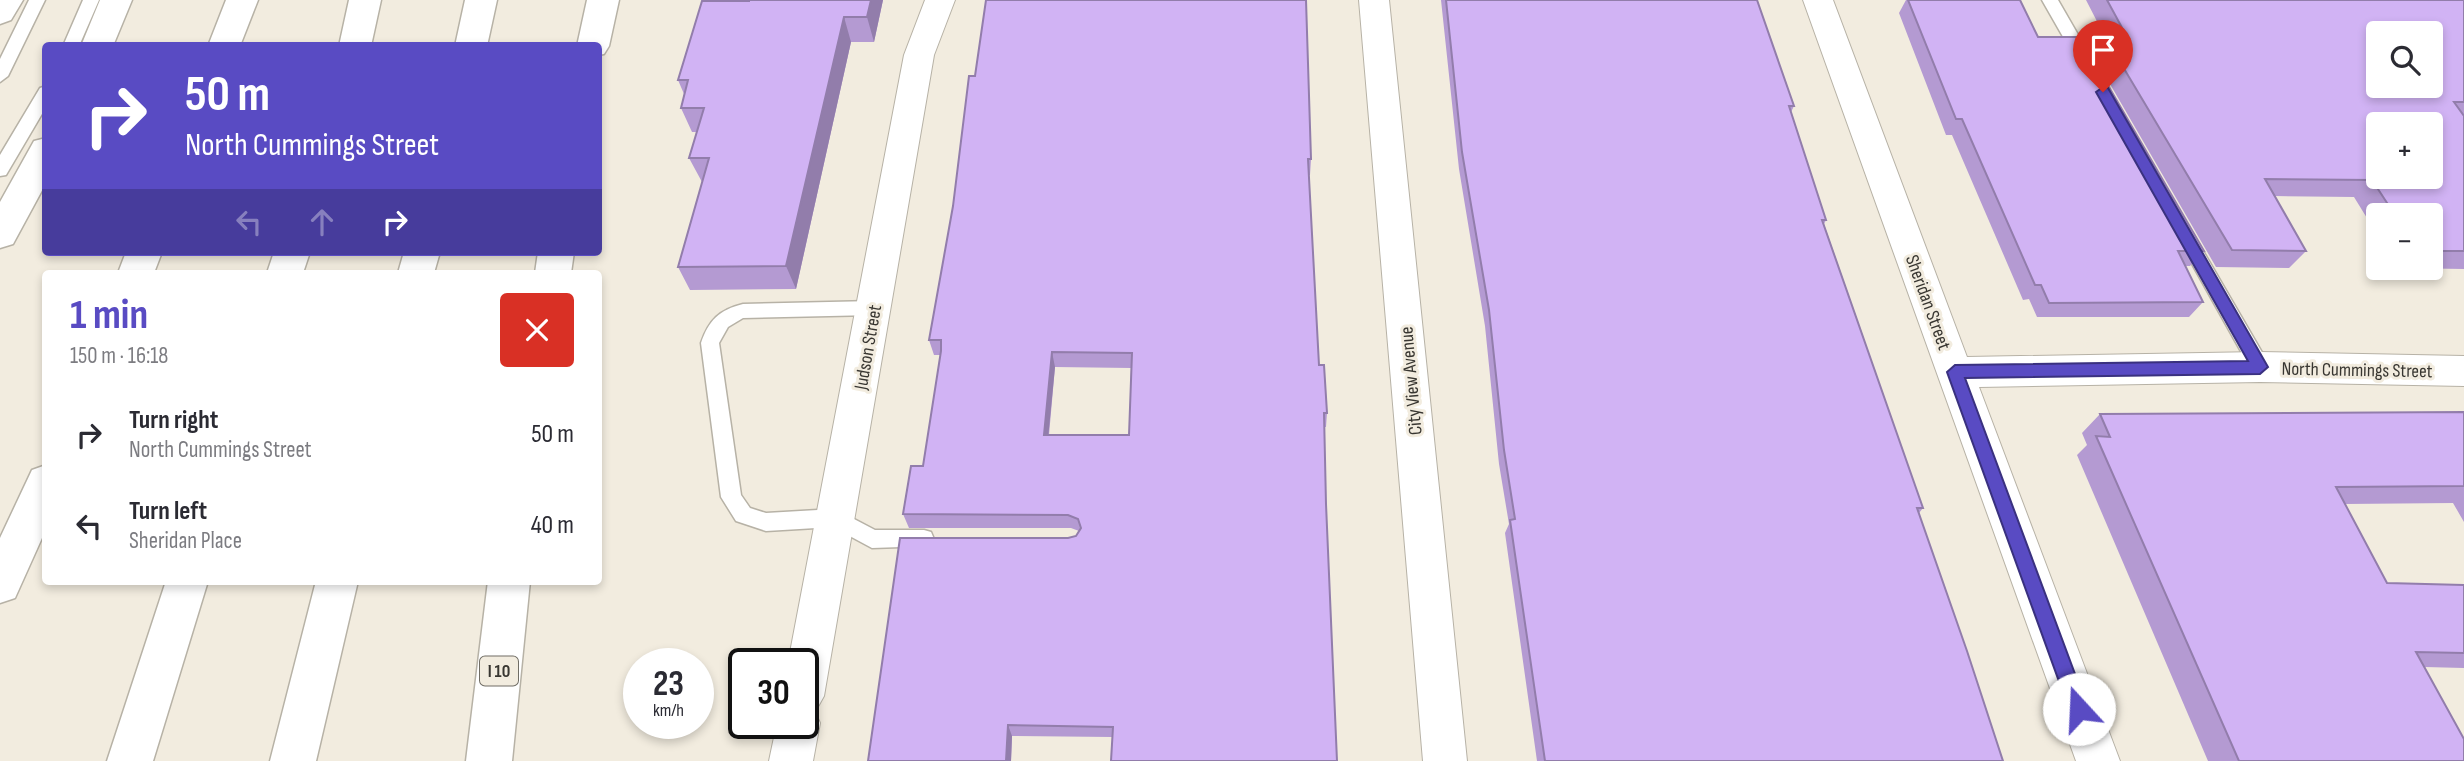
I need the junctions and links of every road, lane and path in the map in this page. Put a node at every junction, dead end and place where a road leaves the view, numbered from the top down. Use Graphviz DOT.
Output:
graph roads {
  1 [pos="7,0"];
  2 [pos="37,0"];
  3 [pos="91,0"];
  4 [pos="116,0"];
  5 [pos="242,0"];
  6 [pos="365,0"];
  7 [pos="481,0"];
  8 [pos="588,0"];
  9 [pos="603,0"];
  10 [pos="940,0"];
  11 [pos="1374,0"];
  12 [pos="1818,0"];
  13 [pos="2050,0"];
  14 [pos="0,13"];
  15 [pos="73,42"];
  16 [pos="99,42"];
  17 [pos="226,42"];
  18 [pos="356,42"];
  19 [pos="472,42"];
  20 [pos="583,42"];
  21 [pos="594,42"];
  22 [pos="2091,71"];
  23 [pos="0,76"];
  24 [pos="42,99"];
  25 [pos="42,157"];
  26 [pos="0,170"];
  27 [pos="2179,225"];
  28 [pos="0,234"];
  29 [pos="874,308"];
  30 [pos="2260,367"];
  31 [pos="2464,371"];
  32 [pos="1955,372"];
  33 [pos="42,491"];
  34 [pos="835,518"];
  35 [pos="940,539"];
  36 [pos="0,584"];
  37 [pos="186,585"];
  38 [pos="337,585"];
  39 [pos="338,585"];
  40 [pos="510,585"];
  41 [pos="510,585"];
  42 [pos="812,648"];
  43 [pos="795,739"];
  44 [pos="130,761"];
  45 [pos="293,761"];
  46 [pos="318,761"];
  47 [pos="489,761"];
  48 [pos="513,761"];
  49 [pos="792,761"];
  50 [pos="1445,761"];
  51 [pos="2098,761"];
  1 -- 14 [label="highway"];
  2 -- 23 [label="lane"];
  3 -- 15 [label="lane"];
  4 -- 16 [label="highway"];
  5 -- 17 [label="highway"];
  6 -- 18 [label="highway"];
  7 -- 19 [label="highway"];
  8 -- 20 [label="highway"];
  9 -- 21 [label="highway"];
  10 -- 29 [label="street, Judson Street"];
  11 -- 50 [label="street, City View Avenue"];
  12 -- 32 [label="street, Sheridan Street"];
  13 -- 22 [label="lane"];
  24 -- 26 [label="lane"];
  25 -- 28 [label="highway"];
  27 -- 30 [label="lane"];
  29 -- 34 [label="street, Judson Street"];
  29 -- 34 [label="lane"];
  30 -- 31 [label="street, North Cummings Street"];
  30 -- 32 [label="street, North Cummings Street"];
  32 -- 51 [label="street, Sheridan Street"];
  33 -- 36 [label="highway"];
  34 -- 35 [label="lane"];
  34 -- 42 [label="street, Judson Street"];
  37 -- 44 [label="highway"];
  38 -- 45 [label="highway"];
  39 -- 46 [label="highway"];
  40 -- 47 [label="highway, I 10"];
  41 -- 48 [label="highway"];
  43 -- 49 [label="street"];
}
